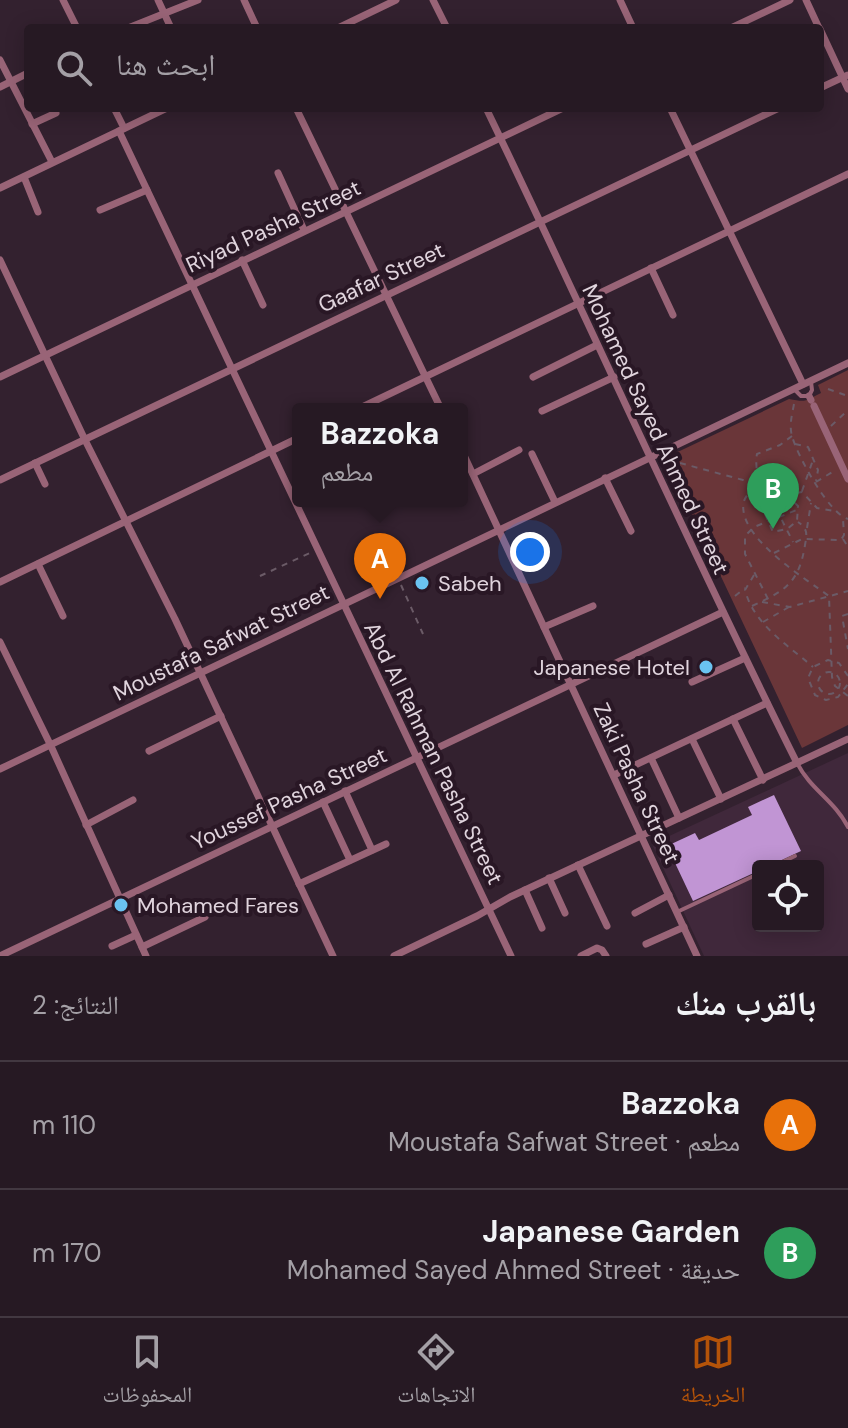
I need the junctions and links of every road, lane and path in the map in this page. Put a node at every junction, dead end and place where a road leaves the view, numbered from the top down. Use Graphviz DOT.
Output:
graph roads {
  1 [pos="63,0"];
  2 [pos="158,0"];
  3 [pos="198,0"];
  4 [pos="244,0"];
  5 [pos="396,0"];
  6 [pos="433,0"];
  7 [pos="620,0"];
  8 [pos="790,0"];
  9 [pos="806,0"];
  10 [pos="164,13"];
  11 [pos="75,24"];
  12 [pos="138,24"];
  13 [pos="169,24"];
  14 [pos="255,24"];
  15 [pos="346,24"];
  16 [pos="445,24"];
  17 [pos="631,24"];
  18 [pos="739,24"];
  19 [pos="818,24"];
  20 [pos="824,37"];
  21 [pos="0,60"];
  22 [pos="24,75"];
  23 [pos="845,76"];
  24 [pos="11,82"];
  25 [pos="824,86"];
  26 [pos="0,87"];
  27 [pos="848,89"];
  28 [pos="24,108"];
  29 [pos="26,112"];
  30 [pos="115,112"];
  31 [pos="159,112"];
  32 [pos="298,112"];
  33 [pos="488,112"];
  34 [pos="555,112"];
  35 [pos="672,112"];
  36 [pos="771,112"];
  37 [pos="56,113"];
  38 [pos="32,124"];
  39 [pos="121,130"];
  40 [pos="501,138"];
  41 [pos="690,151"];
  42 [pos="52,162"];
  43 [pos="278,173"];
  44 [pos="848,174"];
  45 [pos="24,177"];
  46 [pos="0,188"];
  47 [pos="147,190"];
  48 [pos="100,210"];
  49 [pos="347,210"];
  50 [pos="38,212"];
  51 [pos="539,222"];
  52 [pos="304,230"];
  53 [pos="727,231"];
  54 [pos="0,260"];
  55 [pos="242,260"];
  56 [pos="651,268"];
  57 [pos="191,285"];
  58 [pos="386,294"];
  59 [pos="577,303"];
  60 [pos="263,305"];
  61 [pos="673,315"];
  62 [pos="597,345"];
  63 [pos="45,355"];
  64 [pos="848,363"];
  65 [pos="231,369"];
  66 [pos="0,377"];
  67 [pos="533,377"];
  68 [pos="614,377"];
  69 [pos="425,378"];
  70 [pos="807,382"];
  71 [pos="794,388"];
  72 [pos="828,389"];
  73 [pos="848,396"];
  74 [pos="811,400"];
  75 [pos="371,403"];
  76 [pos="438,403"];
  77 [pos="794,404"];
  78 [pos="848,410"];
  79 [pos="542,411"];
  80 [pos="826,431"];
  81 [pos="792,436"];
  82 [pos="85,440"];
  83 [pos="292,441"];
  84 [pos="794,443"];
  85 [pos="519,450"];
  86 [pos="270,452"];
  87 [pos="532,454"];
  88 [pos="649,458"];
  89 [pos="813,460"];
  90 [pos="35,463"];
  91 [pos="680,463"];
  92 [pos="468,464"];
  93 [pos="843,467"];
  94 [pos="809,471"];
  95 [pos="473,474"];
  96 [pos="605,478"];
  97 [pos="848,479"];
  98 [pos="0,480"];
  99 [pos="816,482"];
  100 [pos="45,484"];
  101 [pos="754,485"];
  102 [pos="802,492"];
  103 [pos="788,495"];
  104 [pos="292,499"];
  105 [pos="774,500"];
  106 [pos="555,502"];
  107 [pos="811,503"];
  108 [pos="296,507"];
  109 [pos="799,509"];
  110 [pos="834,511"];
  111 [pos="781,516"];
  112 [pos="843,518"];
  113 [pos="848,519"];
  114 [pos="797,521"];
  115 [pos="126,522"];
  116 [pos="766,522"];
  117 [pos="751,529"];
  118 [pos="787,529"];
  119 [pos="806,529"];
  120 [pos="498,530"];
  121 [pos="631,531"];
  122 [pos="806,539"];
  123 [pos="843,539"];
  124 [pos="793,542"];
  125 [pos="848,547"];
  126 [pos="316,550"];
  127 [pos="773,554"];
  128 [pos="38,564"];
  129 [pos="798,573"];
  130 [pos="755,574"];
  131 [pos="260,576"];
  132 [pos="398,577"];
  133 [pos="0,582"];
  134 [pos="746,588"];
  135 [pos="848,591"];
  136 [pos="735,596"];
  137 [pos="829,596"];
  138 [pos="768,599"];
  139 [pos="761,602"];
  140 [pos="342,604"];
  141 [pos="593,606"];
  142 [pos="752,606"];
  143 [pos="790,607"];
  144 [pos="723,612"];
  145 [pos="848,614"];
  146 [pos="63,616"];
  147 [pos="762,623"];
  148 [pos="544,627"];
  149 [pos="423,634"];
  150 [pos="0,642"];
  151 [pos="848,649"];
  152 [pos="745,658"];
  153 [pos="832,660"];
  154 [pos="813,667"];
  155 [pos="832,672"];
  156 [pos="199,673"];
  157 [pos="848,676"];
  158 [pos="692,682"];
  159 [pos="848,684"];
  160 [pos="571,685"];
  161 [pos="839,689"];
  162 [pos="843,693"];
  163 [pos="848,696"];
  164 [pos="767,703"];
  165 [pos="221,716"];
  166 [pos="733,719"];
  167 [pos="692,739"];
  168 [pos="848,739"];
  169 [pos="50,744"];
  170 [pos="149,751"];
  171 [pos="651,758"];
  172 [pos="416,759"];
  173 [pos="797,763"];
  174 [pos="0,769"];
  175 [pos="614,775"];
  176 [pos="763,780"];
  177 [pos="345,791"];
  178 [pos="721,799"];
  179 [pos="133,800"];
  180 [pos="323,802"];
  181 [pos="679,818"];
  182 [pos="86,825"];
  183 [pos="272,825"];
  184 [pos="848,827"];
  185 [pos="642,836"];
  186 [pos="386,844"];
  187 [pos="372,850"];
  188 [pos="795,856"];
  189 [pos="350,860"];
  190 [pos="787,860"];
  191 [pos="578,865"];
  192 [pos="752,877"];
  193 [pos="549,878"];
  194 [pos="299,884"];
  195 [pos="525,890"];
  196 [pos="669,895"];
  197 [pos="119,898"];
  198 [pos="489,909"];
  199 [pos="677,912"];
  200 [pos="565,913"];
  201 [pos="635,913"];
  202 [pos="205,917"];
  203 [pos="607,926"];
  204 [pos="684,927"];
  205 [pos="542,928"];
  206 [pos="136,935"];
  207 [pos="646,944"];
  208 [pos="112,946"];
  209 [pos="144,954"];
  210 [pos="0,956"];
  211 [pos="333,956"];
  212 [pos="394,956"];
  213 [pos="511,956"];
  214 [pos="581,956"];
  215 [pos="606,956"];
  216 [pos="697,956"];
  1 -- 11 [label="street"];
  2 -- 10 [label="street"];
  3 -- 10 [label="street"];
  4 -- 14 [label="street"];
  5 -- 15 [label="street"];
  6 -- 16 [label="street"];
  7 -- 17 [label="street"];
  8 -- 18 [label="street"];
  9 -- 19 [label="street"];
  10 -- 12 [label="street"];
  10 -- 13 [label="street"];
  20 -- 23 [label="street"];
  21 -- 24 [label="street"];
  22 -- 24 [label="street"];
  23 -- 25 [label="street"];
  23 -- 27 [label="street"];
  24 -- 26 [label="street"];
  24 -- 28 [label="street"];
  29 -- 38 [label="street"];
  30 -- 39 [label="street, Abd Al Rahman Pasha Street"];
  31 -- 39 [label="street"];
  32 -- 49 [label="street"];
  33 -- 40 [label="street, Mohamed Sayed Ahmed Street"];
  34 -- 40 [label="street, Riyad Pasha Street"];
  35 -- 41 [label="street"];
  36 -- 41 [label="street, Gaafar Street"];
  37 -- 38 [label="street"];
  38 -- 42 [label="street"];
  39 -- 42 [label="street"];
  39 -- 47 [label="street, Abd Al Rahman Pasha Street"];
  40 -- 49 [label="street, Riyad Pasha Street"];
  40 -- 51 [label="street, Mohamed Sayed Ahmed Street"];
  41 -- 51 [label="street, Gaafar Street"];
  41 -- 53 [label="street"];
  42 -- 45 [label="street"];
  43 -- 52 [label="street"];
  44 -- 53 [label="street"];
  45 -- 46 [label="street"];
  45 -- 50 [label="street"];
  47 -- 48 [label="street"];
  47 -- 57 [label="street, Abd Al Rahman Pasha Street"];
  49 -- 52 [label="street, Riyad Pasha Street"];
  49 -- 58 [label="street"];
  51 -- 58 [label="street, Gaafar Street"];
  51 -- 59 [label="street, Mohamed Sayed Ahmed Street"];
  52 -- 55 [label="street, Riyad Pasha Street"];
  53 -- 56 [label="street"];
  53 -- 70 [label="street"];
  54 -- 63 [label="street"];
  55 -- 57 [label="street, Riyad Pasha Street"];
  55 -- 60 [label="street"];
  56 -- 59 [label="street"];
  56 -- 61 [label="street"];
  57 -- 63 [label="street, Riyad Pasha Street"];
  57 -- 65 [label="street, Abd Al Rahman Pasha Street"];
  58 -- 65 [label="street, Gaafar Street"];
  58 -- 69 [label="street"];
  59 -- 62 [label="street, Mohamed Sayed Ahmed Street"];
  59 -- 69 [label="street"];
  62 -- 67 [label="street"];
  62 -- 68 [label="street, Mohamed Sayed Ahmed Street"];
  63 -- 66 [label="street, Riyad Pasha Street"];
  63 -- 82 [label="street"];
  64 -- 70 [label="street, Moustafa Safwat Street"];
  65 -- 82 [label="street, Gaafar Street"];
  65 -- 86 [label="street, Abd Al Rahman Pasha Street"];
  68 -- 79 [label="street"];
  68 -- 88 [label="street, Mohamed Sayed Ahmed Street"];
  69 -- 75 [label="street"];
  69 -- 76 [label="street"];
  70 -- 71 [label="street, Moustafa Safwat Street"];
  70 -- 74 [label="lane"];
  71 -- 74 [label="lane"];
  71 -- 88 [label="street, Moustafa Safwat Street"];
  72 -- 73 [label="path"];
  74 -- 80 [label="street"];
  77 -- 81 [label="path"];
  78 -- 80 [label="path"];
  80 -- 93 [label="street"];
  81 -- 84 [label="path"];
  81 -- 101 [label="path"];
  82 -- 90 [label="street, Gaafar Street"];
  82 -- 115 [label="street"];
  83 -- 86 [label="street"];
  84 -- 89 [label="path"];
  84 -- 94 [label="path"];
  85 -- 95 [label="street"];
  86 -- 104 [label="street, Abd Al Rahman Pasha Street"];
  86 -- 115 [label="street"];
  87 -- 106 [label="street"];
  88 -- 96 [label="street, Moustafa Safwat Street"];
  88 -- 144 [label="street, Mohamed Sayed Ahmed Street"];
  89 -- 94 [label="path"];
  89 -- 99 [label="path"];
  90 -- 98 [label="street, Gaafar Street"];
  90 -- 100 [label="street"];
  91 -- 101 [label="path"];
  92 -- 95 [label="street, Zaki Pasha Street"];
  93 -- 97 [label="street"];
  93 -- 99 [label="path"];
  94 -- 99 [label="path"];
  94 -- 102 [label="path"];
  95 -- 120 [label="street, Zaki Pasha Street"];
  96 -- 106 [label="street, Moustafa Safwat Street"];
  96 -- 121 [label="street"];
  99 -- 110 [label="path"];
  101 -- 105 [label="path"];
  101 -- 117 [label="path"];
  102 -- 103 [label="path"];
  102 -- 107 [label="path"];
  103 -- 105 [label="path"];
  103 -- 105 [label="path"];
  103 -- 109 [label="path"];
  105 -- 111 [label="path"];
  105 -- 116 [label="path"];
  106 -- 120 [label="street, Moustafa Safwat Street"];
  107 -- 110 [label="path"];
  107 -- 119 [label="path"];
  108 -- 126 [label="street, Abd Al Rahman Pasha Street"];
  109 -- 111 [label="path"];
  109 -- 114 [label="path"];
  110 -- 112 [label="path"];
  111 -- 116 [label="path"];
  111 -- 118 [label="path"];
  112 -- 113 [label="path"];
  112 -- 123 [label="path"];
  114 -- 118 [label="path"];
  114 -- 119 [label="path"];
  115 -- 128 [label="street"];
  115 -- 156 [label="street"];
  116 -- 117 [label="path"];
  116 -- 118 [label="path"];
  117 -- 127 [label="path"];
  117 -- 130 [label="path"];
  118 -- 124 [label="path"];
  119 -- 122 [label="path"];
  120 -- 132 [label="street, Moustafa Safwat Street"];
  120 -- 148 [label="street, Zaki Pasha Street"];
  122 -- 123 [label="path"];
  122 -- 124 [label="path"];
  122 -- 129 [label="path"];
  123 -- 125 [label="path"];
  124 -- 127 [label="path"];
  126 -- 131 [label="path"];
  126 -- 140 [label="street, Abd Al Rahman Pasha Street"];
  127 -- 129 [label="path"];
  128 -- 133 [label="street"];
  128 -- 146 [label="street"];
  129 -- 137 [label="path"];
  129 -- 138 [label="path"];
  130 -- 134 [label="path"];
  130 -- 138 [label="path"];
  132 -- 140 [label="street, Moustafa Safwat Street"];
  132 -- 149 [label="path"];
  134 -- 136 [label="path"];
  134 -- 142 [label="path"];
  135 -- 137 [label="path"];
  137 -- 143 [label="path"];
  137 -- 153 [label="path"];
  138 -- 139 [label="path"];
  139 -- 142 [label="path"];
  139 -- 143 [label="path"];
  140 -- 156 [label="street, Moustafa Safwat Street"];
  140 -- 172 [label="street, Abd Al Rahman Pasha Street"];
  141 -- 148 [label="street"];
  142 -- 147 [label="path"];
  143 -- 147 [label="path"];
  144 -- 152 [label="street, Mohamed Sayed Ahmed Street"];
  144 -- 160 [label="street, Youssef Pasha Street"];
  145 -- 151 [label="path"];
  147 -- 154 [label="path"];
  148 -- 160 [label="street, Zaki Pasha Street"];
  150 -- 169 [label="street"];
  152 -- 158 [label="street"];
  152 -- 164 [label="street, Mohamed Sayed Ahmed Street"];
  153 -- 154 [label="path"];
  153 -- 155 [label="path"];
  153 -- 157 [label="path"];
  154 -- 162 [label="path"];
  155 -- 161 [label="path"];
  155 -- 161 [label="path"];
  155 -- 161 [label="path"];
  156 -- 165 [label="street"];
  156 -- 169 [label="street, Moustafa Safwat Street"];
  159 -- 162 [label="path"];
  160 -- 172 [label="street, Youssef Pasha Street"];
  160 -- 175 [label="street, Zaki Pasha Street"];
  161 -- 162 [label="path"];
  162 -- 163 [label="path"];
  164 -- 166 [label="street"];
  164 -- 173 [label="street, Mohamed Sayed Ahmed Street"];
  165 -- 170 [label="street"];
  165 -- 183 [label="street"];
  166 -- 167 [label="street"];
  166 -- 176 [label="street"];
  167 -- 171 [label="street"];
  167 -- 178 [label="street"];
  168 -- 173 [label="street"];
  169 -- 174 [label="street, Moustafa Safwat Street"];
  169 -- 182 [label="street"];
  171 -- 175 [label="street"];
  171 -- 181 [label="street"];
  172 -- 177 [label="street, Youssef Pasha Street"];
  172 -- 198 [label="street, Abd Al Rahman Pasha Street"];
  173 -- 176 [label="street"];
  173 -- 184 [label="lane"];
  175 -- 185 [label="street, Zaki Pasha Street"];
  176 -- 178 [label="street"];
  177 -- 180 [label="street, Youssef Pasha Street"];
  177 -- 187 [label="street"];
  178 -- 181 [label="street"];
  179 -- 182 [label="street"];
  180 -- 183 [label="street, Youssef Pasha Street"];
  180 -- 189 [label="street"];
  181 -- 185 [label="street"];
  182 -- 197 [label="street"];
  183 -- 194 [label="street"];
  183 -- 197 [label="street, Youssef Pasha Street"];
  185 -- 191 [label="street"];
  185 -- 196 [label="street, Zaki Pasha Street"];
  186 -- 187 [label="street"];
  187 -- 189 [label="street"];
  188 -- 190 [label="lane"];
  189 -- 194 [label="street"];
  191 -- 193 [label="street"];
  191 -- 203 [label="street"];
  192 -- 199 [label="lane"];
  193 -- 195 [label="street"];
  193 -- 200 [label="street"];
  194 -- 211 [label="street"];
  195 -- 198 [label="street"];
  195 -- 205 [label="street"];
  196 -- 199 [label="street, Zaki Pasha Street"];
  196 -- 201 [label="street"];
  197 -- 206 [label="street"];
  197 -- 210 [label="street, Youssef Pasha Street"];
  198 -- 212 [label="street"];
  198 -- 213 [label="street, Abd Al Rahman Pasha Street"];
  199 -- 204 [label="street, Zaki Pasha Street"];
  202 -- 209 [label="street"];
  204 -- 207 [label="street"];
  204 -- 216 [label="street, Zaki Pasha Street"];
  206 -- 208 [label="street"];
  206 -- 209 [label="street"];
  214 -- 215 [label="street"];
}
